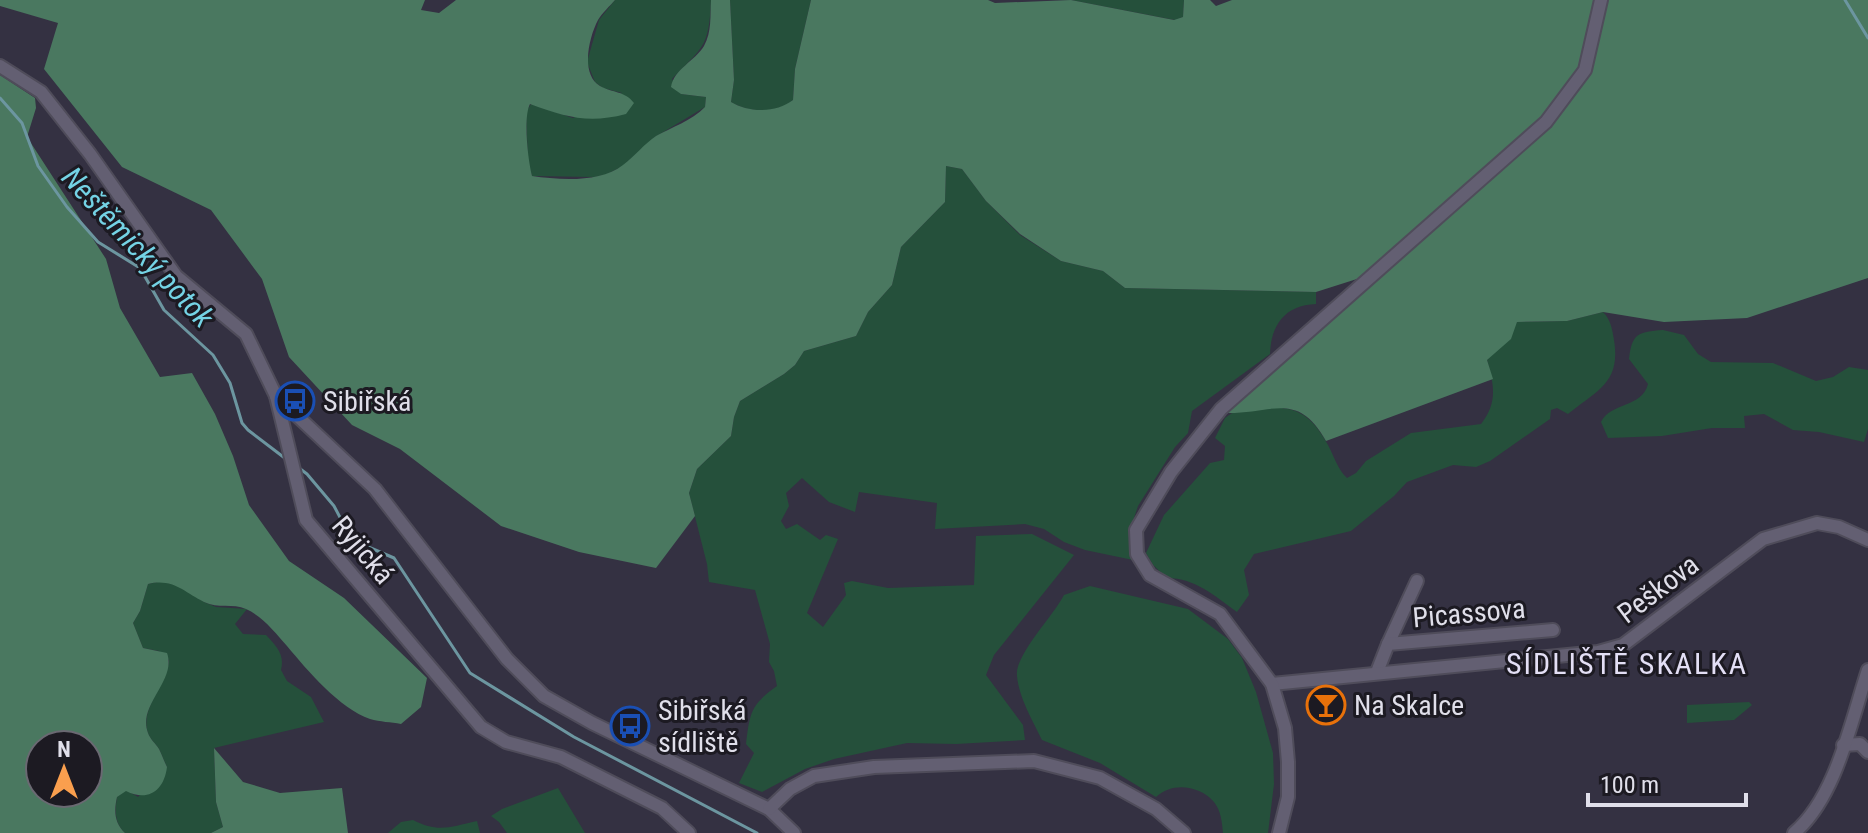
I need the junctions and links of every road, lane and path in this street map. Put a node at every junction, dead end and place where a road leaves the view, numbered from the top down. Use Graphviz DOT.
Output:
graph roads {
  1 [pos="1601,0"];
  2 [pos="0,66"];
  3 [pos="276,396"];
  4 [pos="1868,540"];
  5 [pos="1417,581"];
  6 [pos="1553,630"];
  7 [pos="1388,644"];
  8 [pos="1868,670"];
  9 [pos="1377,672"];
  10 [pos="1272,684"];
  11 [pos="1843,745"];
  12 [pos="1868,752"];
  13 [pos="769,809"];
  14 [pos="689,833"];
  15 [pos="794,833"];
  16 [pos="1184,833"];
  17 [pos="1279,833"];
  18 [pos="1794,833"];
  1 -- 10 [label="street"];
  2 -- 3 [label="street, Ryjická"];
  3 -- 13 [label="street"];
  3 -- 14 [label="street, Ryjická"];
  4 -- 9 [label="street, Peškova"];
  5 -- 7 [label="street, Picassova"];
  6 -- 7 [label="street, Picassova"];
  7 -- 9 [label="street, Picassova"];
  8 -- 11 [label="street"];
  9 -- 10 [label="street, Peškova"];
  10 -- 17 [label="street"];
  11 -- 12 [label="street"];
  11 -- 18 [label="street"];
  13 -- 15 [label="street"];
  13 -- 16 [label="street"];
}
